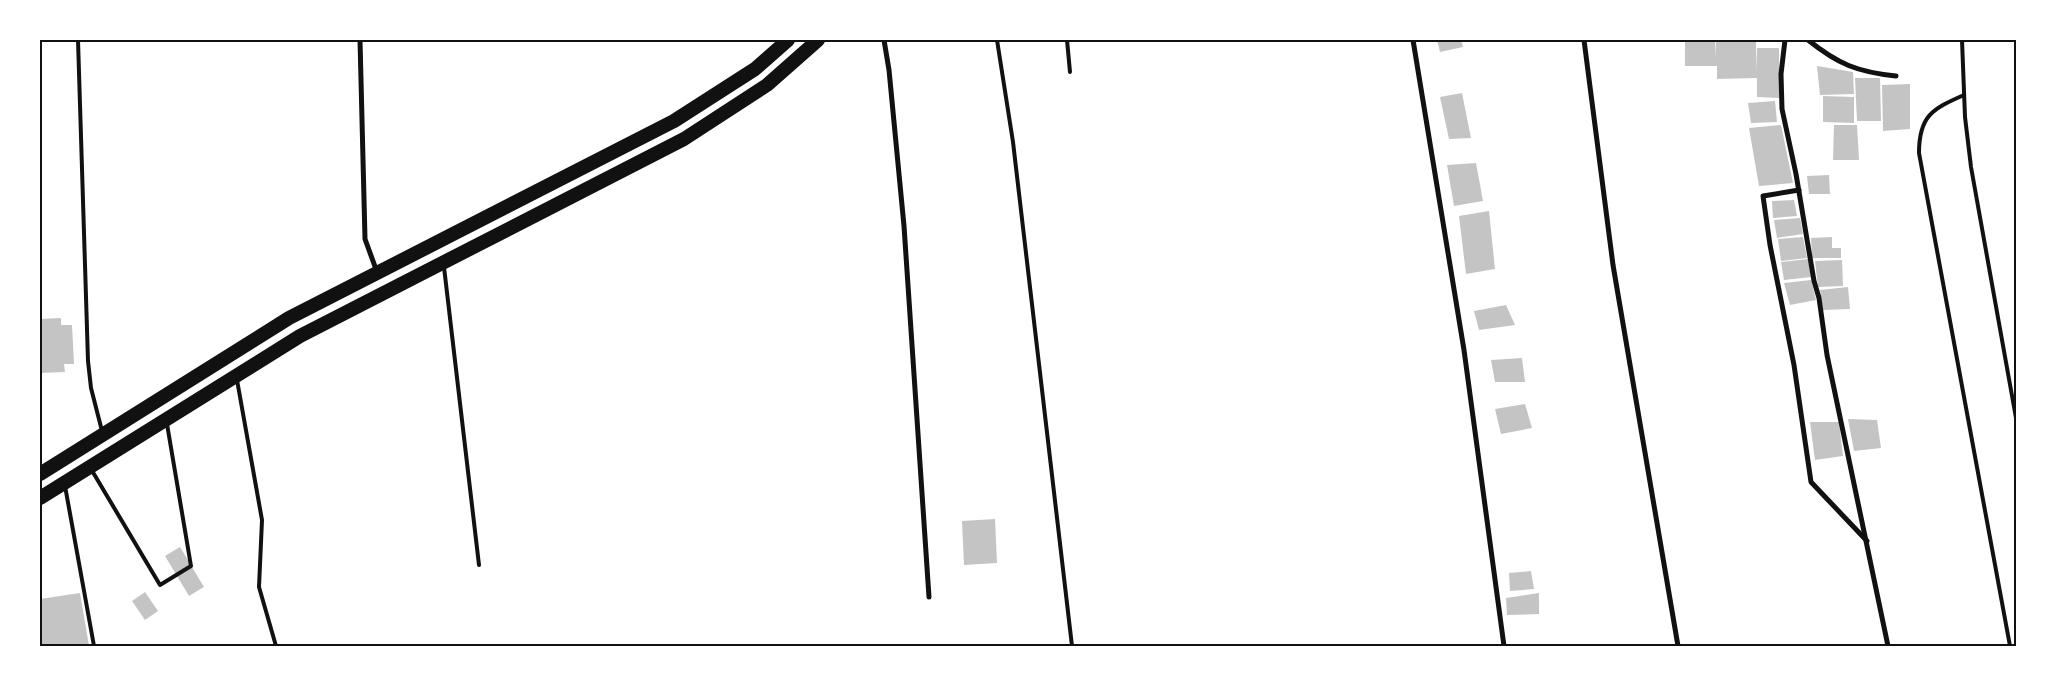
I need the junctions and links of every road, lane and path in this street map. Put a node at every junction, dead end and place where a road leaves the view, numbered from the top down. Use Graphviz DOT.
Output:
graph roads {
  1 [pos="78,40"];
  2 [pos="360,40"];
  3 [pos="788,40"];
  4 [pos="818,40"];
  5 [pos="884,40"];
  6 [pos="997,40"];
  7 [pos="1067,40"];
  8 [pos="1413,40"];
  9 [pos="1584,40"];
  10 [pos="1785,40"];
  11 [pos="1808,40"];
  12 [pos="1962,40"];
  13 [pos="1070,72"];
  14 [pos="1896,76"];
  15 [pos="1964,95"];
  16 [pos="1799,190"];
  17 [pos="444,262"];
  18 [pos="377,273"];
  19 [pos="236,375"];
  20 [pos="2016,418"];
  21 [pos="166,419"];
  22 [pos="103,435"];
  23 [pos="90,467"];
  24 [pos="40,474"];
  25 [pos="64,483"];
  26 [pos="40,498"];
  27 [pos="1867,541"];
  28 [pos="479,566"];
  29 [pos="929,597"];
  30 [pos="94,646"];
  31 [pos="276,646"];
  32 [pos="1072,646"];
  33 [pos="1504,646"];
  34 [pos="1678,646"];
  35 [pos="1888,646"];
  36 [pos="2010,646"];
  1 -- 22 [label="lane"];
  2 -- 18 [label="street"];
  3 -- 18 [label="highway"];
  4 -- 17 [label="highway"];
  5 -- 29 [label="street"];
  6 -- 32 [label="lane"];
  7 -- 13 [label="lane"];
  8 -- 33 [label="street"];
  9 -- 34 [label="street"];
  10 -- 16 [label="street"];
  11 -- 14 [label="street"];
  12 -- 15 [label="lane"];
  15 -- 20 [label="lane"];
  15 -- 36 [label="lane"];
  16 -- 27 [label="street"];
  16 -- 27 [label="street"];
  17 -- 19 [label="highway"];
  17 -- 28 [label="lane"];
  18 -- 22 [label="highway"];
  19 -- 21 [label="highway"];
  19 -- 31 [label="lane"];
  21 -- 23 [label="highway"];
  21 -- 23 [label="lane"];
  22 -- 24 [label="highway"];
  23 -- 25 [label="highway"];
  25 -- 26 [label="highway"];
  25 -- 30 [label="lane"];
  27 -- 35 [label="street"];
}
